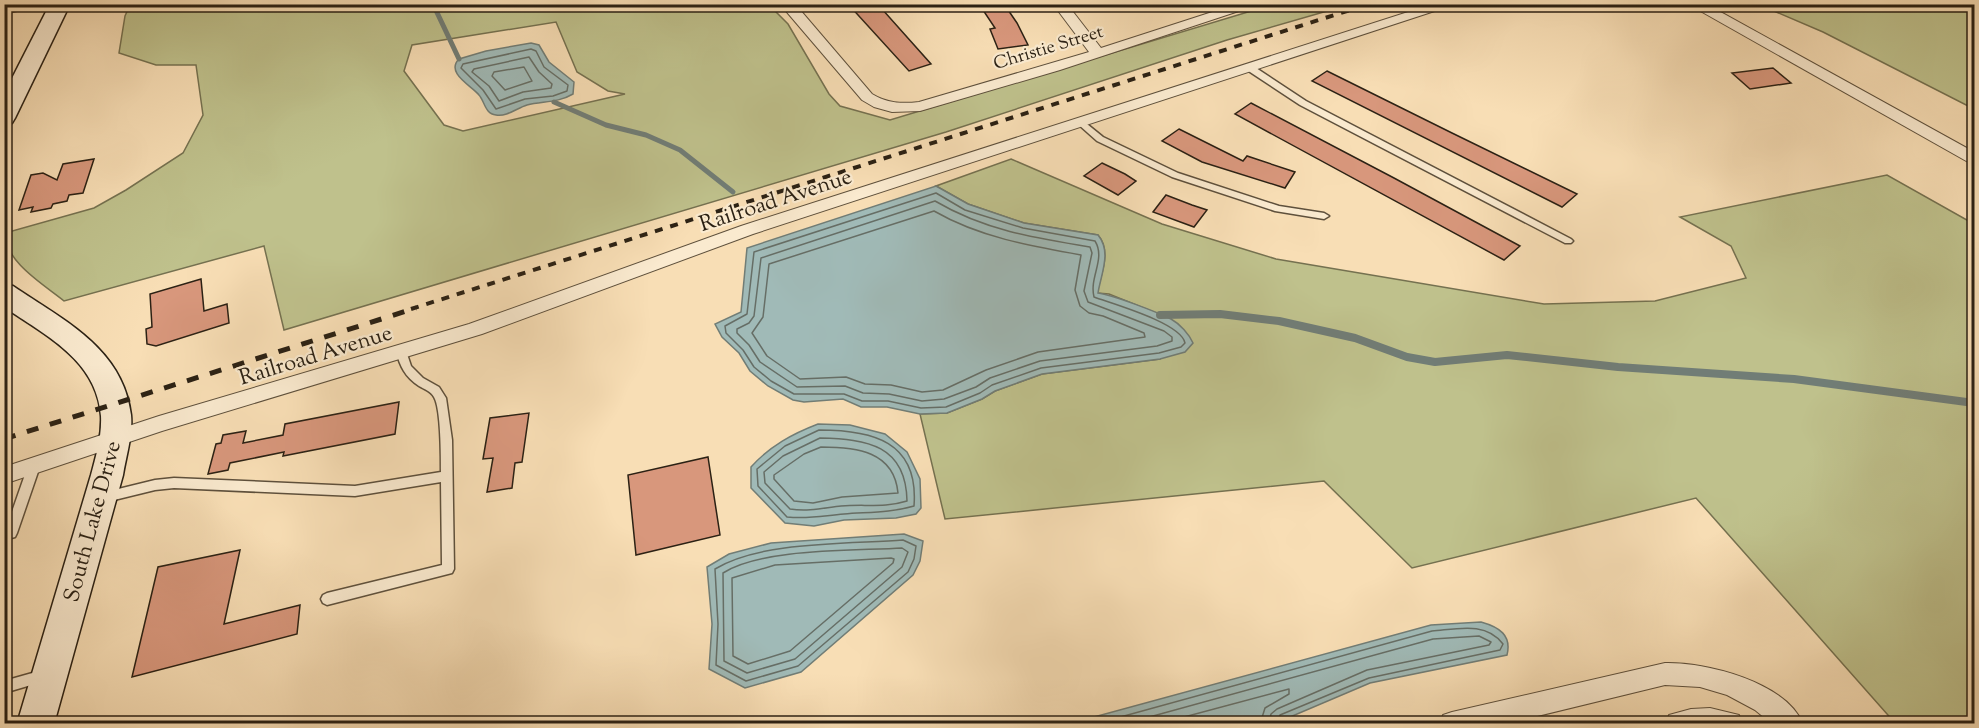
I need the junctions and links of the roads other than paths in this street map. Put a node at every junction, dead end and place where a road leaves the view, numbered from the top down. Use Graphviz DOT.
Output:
graph roads {
  1 [pos="24,4"];
  2 [pos="60,4"];
  3 [pos="787,4"];
  4 [pos="1060,4"];
  5 [pos="1254,4"];
  6 [pos="1449,4"];
  7 [pos="1695,4"];
  8 [pos="4,9"];
  9 [pos="1097,53"];
  10 [pos="1250,68"];
  11 [pos="8,106"];
  12 [pos="1082,123"];
  13 [pos="1974,158"];
  14 [pos="1324,216"];
  15 [pos="1568,241"];
  16 [pos="4,293"];
  17 [pos="401,351"];
  18 [pos="116,438"];
  19 [pos="34,466"];
  20 [pos="4,476"];
  21 [pos="447,476"];
  22 [pos="100,498"];
  23 [pos="4,535"];
  24 [pos="327,599"];
  25 [pos="48,675"];
  26 [pos="4,687"];
  27 [pos="35,723"];
  28 [pos="1452,723"];
  29 [pos="1678,723"];
  30 [pos="1730,723"];
  31 [pos="1791,723"];
  1 -- 8 [label="street"];
  2 -- 11 [label="main road"];
  3 -- 9 [label="street, Christie Street"];
  4 -- 9 [label="street"];
  5 -- 9 [label="street, Christie Street"];
  6 -- 10 [label="street, Railroad Avenue"];
  7 -- 13 [label="street"];
  10 -- 12 [label="street, Railroad Avenue"];
  10 -- 15 [label="lane"];
  12 -- 14 [label="lane"];
  12 -- 17 [label="street, Railroad Avenue"];
  16 -- 18 [label="main road, South Lake Drive"];
  17 -- 18 [label="street, Railroad Avenue"];
  17 -- 21 [label="lane"];
  18 -- 19 [label="street, Railroad Avenue"];
  18 -- 22 [label="main road, South Lake Drive"];
  19 -- 20 [label="street, Railroad Avenue"];
  19 -- 23 [label="lane"];
  21 -- 22 [label="lane"];
  21 -- 24 [label="lane"];
  22 -- 25 [label="main road, South Lake Drive"];
  25 -- 26 [label="lane"];
  25 -- 27 [label="main road, South Lake Drive"];
  28 -- 31 [label="street"];
  29 -- 30 [label="street"];
}
